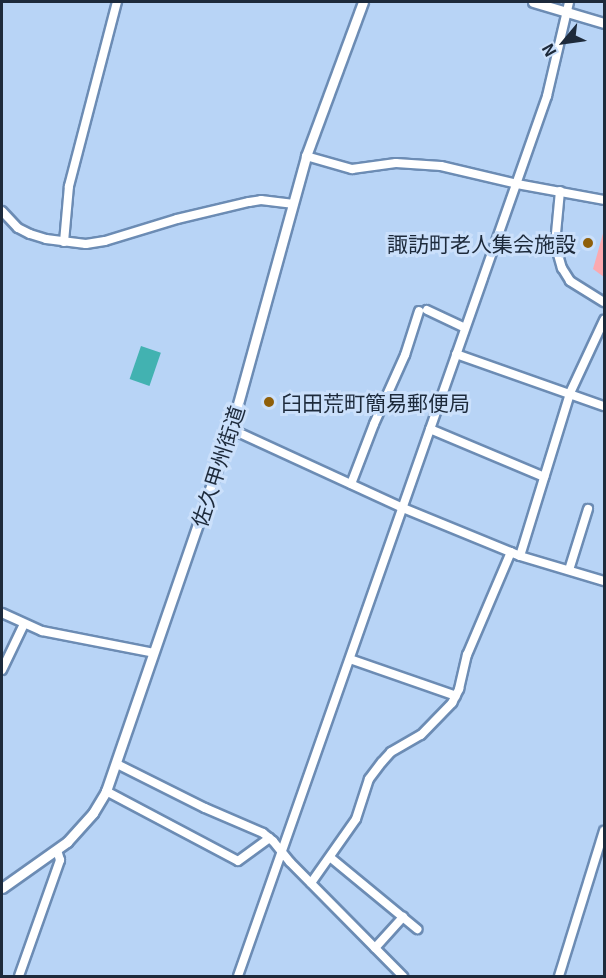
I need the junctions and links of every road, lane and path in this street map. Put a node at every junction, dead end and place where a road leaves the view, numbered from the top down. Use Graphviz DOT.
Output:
graph roads {
  1 [pos="117,2"];
  2 [pos="363,2"];
  3 [pos="532,2"];
  4 [pos="567,7"];
  5 [pos="604,23"];
  6 [pos="306,156"];
  7 [pos="517,184"];
  8 [pos="560,191"];
  9 [pos="604,200"];
  10 [pos="291,204"];
  11 [pos="2,217"];
  12 [pos="63,242"];
  13 [pos="604,302"];
  14 [pos="604,320"];
  15 [pos="465,328"];
  16 [pos="456,354"];
  17 [pos="570,393"];
  18 [pos="604,406"];
  19 [pos="231,429"];
  20 [pos="430,429"];
  21 [pos="544,477"];
  22 [pos="351,484"];
  23 [pos="403,508"];
  24 [pos="588,509"];
  25 [pos="511,552"];
  26 [pos="520,556"];
  27 [pos="569,570"];
  28 [pos="604,580"];
  29 [pos="2,613"];
  30 [pos="24,624"];
  31 [pos="154,653"];
  32 [pos="350,659"];
  33 [pos="2,670"];
  34 [pos="456,696"];
  35 [pos="117,764"];
  36 [pos="106,791"];
  37 [pos="604,831"];
  38 [pos="270,838"];
  39 [pos="57,850"];
  40 [pos="283,851"];
  41 [pos="331,858"];
  42 [pos="311,883"];
  43 [pos="2,888"];
  44 [pos="403,917"];
  45 [pos="417,929"];
  46 [pos="375,948"];
  47 [pos="19,976"];
  48 [pos="238,976"];
  49 [pos="403,976"];
  50 [pos="559,976"];
  1 -- 12 [label="street"];
  2 -- 6 [label="street, 佐久甲州街道"];
  3 -- 4 [label="street"];
  4 -- 5 [label="street"];
  4 -- 7 [label="street"];
  6 -- 7 [label="street"];
  6 -- 10 [label="street, 佐久甲州街道"];
  7 -- 8 [label="street"];
  7 -- 15 [label="street"];
  8 -- 9 [label="street"];
  8 -- 13 [label="street"];
  10 -- 12 [label="street"];
  10 -- 19 [label="street, 佐久甲州街道"];
  11 -- 12 [label="street"];
  14 -- 17 [label="street"];
  15 -- 16 [label="street"];
  15 -- 22 [label="street"];
  16 -- 17 [label="street"];
  16 -- 20 [label="street"];
  17 -- 18 [label="street"];
  17 -- 21 [label="street"];
  19 -- 22 [label="street"];
  19 -- 31 [label="street, 佐久甲州街道"];
  20 -- 21 [label="street"];
  20 -- 23 [label="street"];
  21 -- 26 [label="street"];
  22 -- 23 [label="street"];
  23 -- 25 [label="street"];
  23 -- 32 [label="street"];
  24 -- 27 [label="street"];
  25 -- 26 [label="street"];
  25 -- 34 [label="street"];
  26 -- 27 [label="street"];
  27 -- 28 [label="street"];
  29 -- 30 [label="street"];
  30 -- 31 [label="street"];
  30 -- 33 [label="street"];
  31 -- 35 [label="street, 佐久甲州街道"];
  32 -- 34 [label="street"];
  32 -- 40 [label="street"];
  34 -- 41 [label="street"];
  35 -- 36 [label="street, 佐久甲州街道"];
  35 -- 38 [label="street"];
  36 -- 38 [label="street"];
  36 -- 39 [label="street, 佐久甲州街道"];
  37 -- 50 [label="street"];
  38 -- 40 [label="street"];
  39 -- 43 [label="street, 佐久甲州街道"];
  39 -- 47 [label="street"];
  40 -- 42 [label="street"];
  40 -- 48 [label="street"];
  41 -- 42 [label="street"];
  41 -- 44 [label="street"];
  42 -- 46 [label="street"];
  44 -- 45 [label="street"];
  44 -- 46 [label="street"];
  46 -- 49 [label="street"];
}
